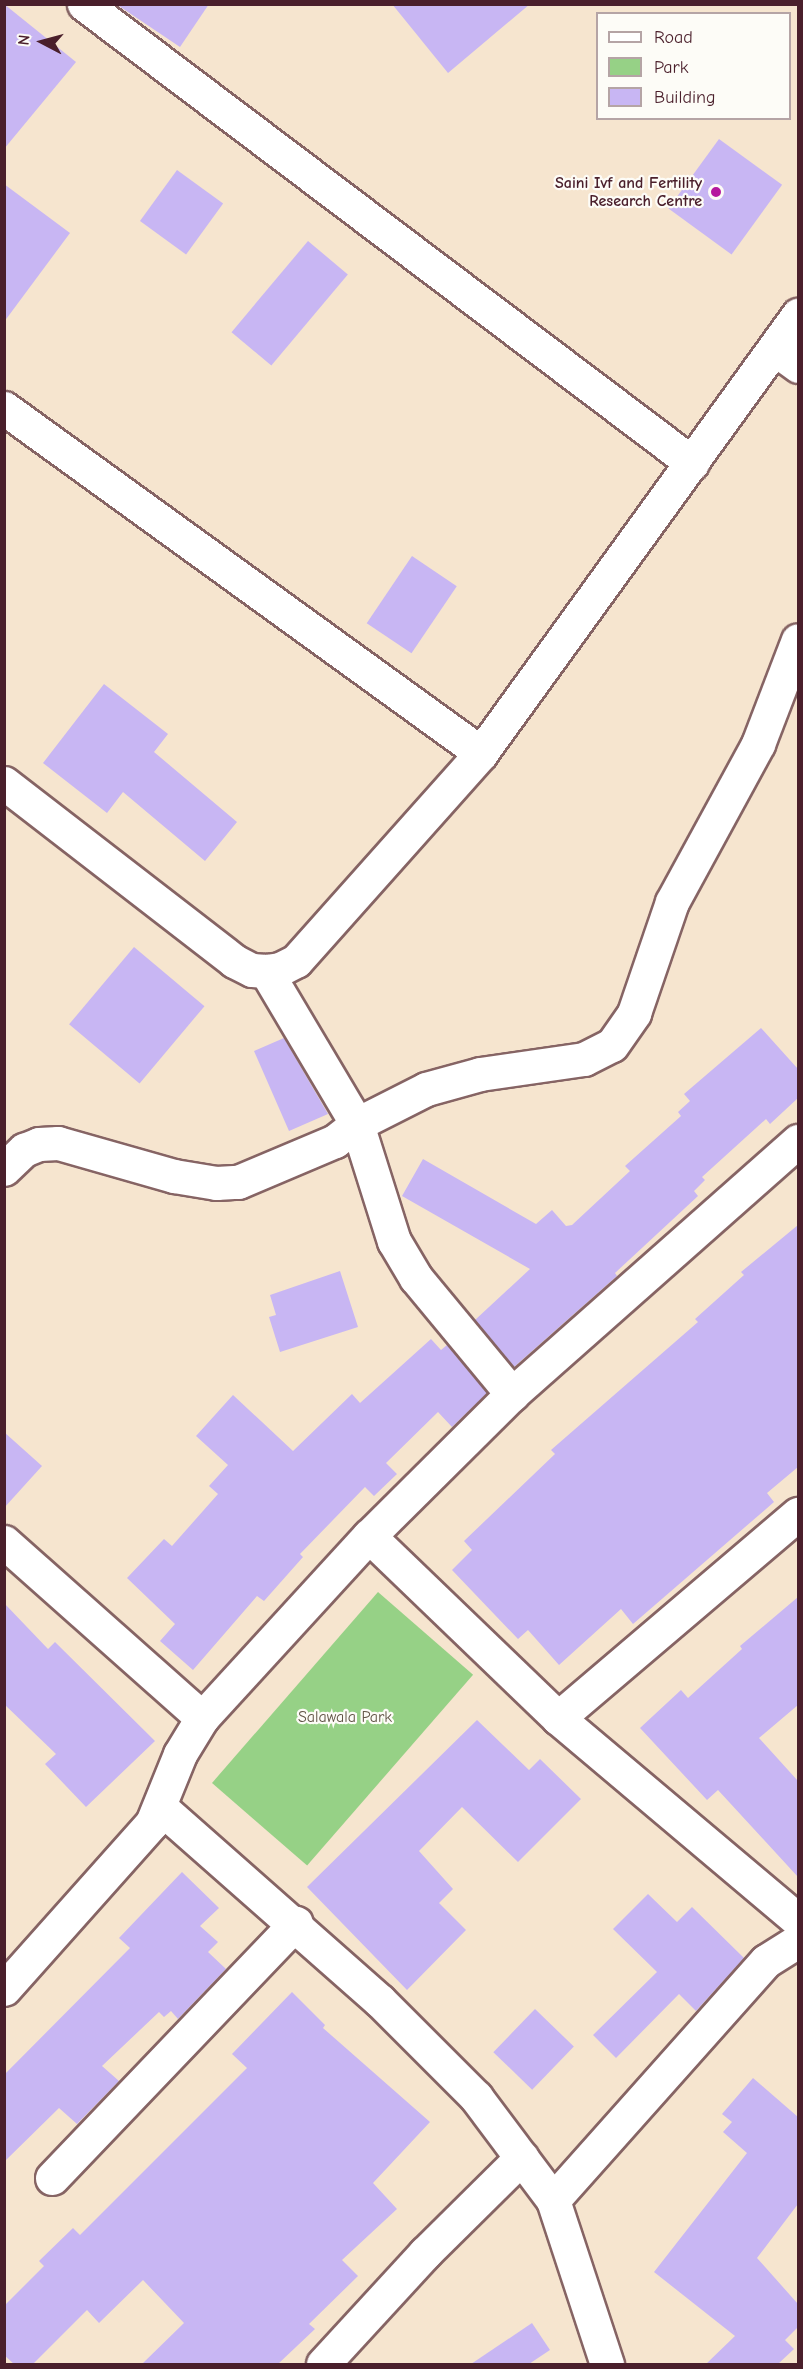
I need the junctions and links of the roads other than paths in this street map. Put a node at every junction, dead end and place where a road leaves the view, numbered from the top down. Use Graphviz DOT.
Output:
graph roads {
  1 [pos="84,4"];
  2 [pos="798,315"];
  3 [pos="787,358"];
  4 [pos="4,408"];
  5 [pos="692,463"];
  6 [pos="798,640"];
  7 [pos="481,753"];
  8 [pos="4,783"];
  9 [pos="266,971"];
  10 [pos="357,1124"];
  11 [pos="798,1141"];
  12 [pos="4,1169"];
  13 [pos="512,1394"];
  14 [pos="798,1514"];
  15 [pos="369,1536"];
  16 [pos="4,1542"];
  17 [pos="202,1718"];
  18 [pos="558,1718"];
  19 [pos="160,1808"];
  20 [pos="798,1920"];
  21 [pos="296,1923"];
  22 [pos="798,1941"];
  23 [pos="4,1989"];
  24 [pos="522,2157"];
  25 [pos="52,2178"];
  26 [pos="553,2200"];
  27 [pos="323,2364"];
  28 [pos="607,2364"];
  1 -- 5 [label="street"];
  2 -- 3 [label="street"];
  3 -- 5 [label="street"];
  4 -- 7 [label="street"];
  5 -- 7 [label="street"];
  6 -- 10 [label="street"];
  7 -- 9 [label="street"];
  8 -- 9 [label="street"];
  9 -- 10 [label="street"];
  10 -- 12 [label="street"];
  10 -- 13 [label="street"];
  11 -- 13 [label="street"];
  13 -- 15 [label="street"];
  14 -- 18 [label="street"];
  15 -- 17 [label="street"];
  15 -- 18 [label="street"];
  16 -- 17 [label="street"];
  17 -- 19 [label="street"];
  18 -- 20 [label="street"];
  19 -- 21 [label="street"];
  19 -- 23 [label="street"];
  21 -- 24 [label="street"];
  21 -- 25 [label="street"];
  22 -- 26 [label="street"];
  24 -- 26 [label="street"];
  24 -- 27 [label="street"];
  26 -- 28 [label="street"];
}
